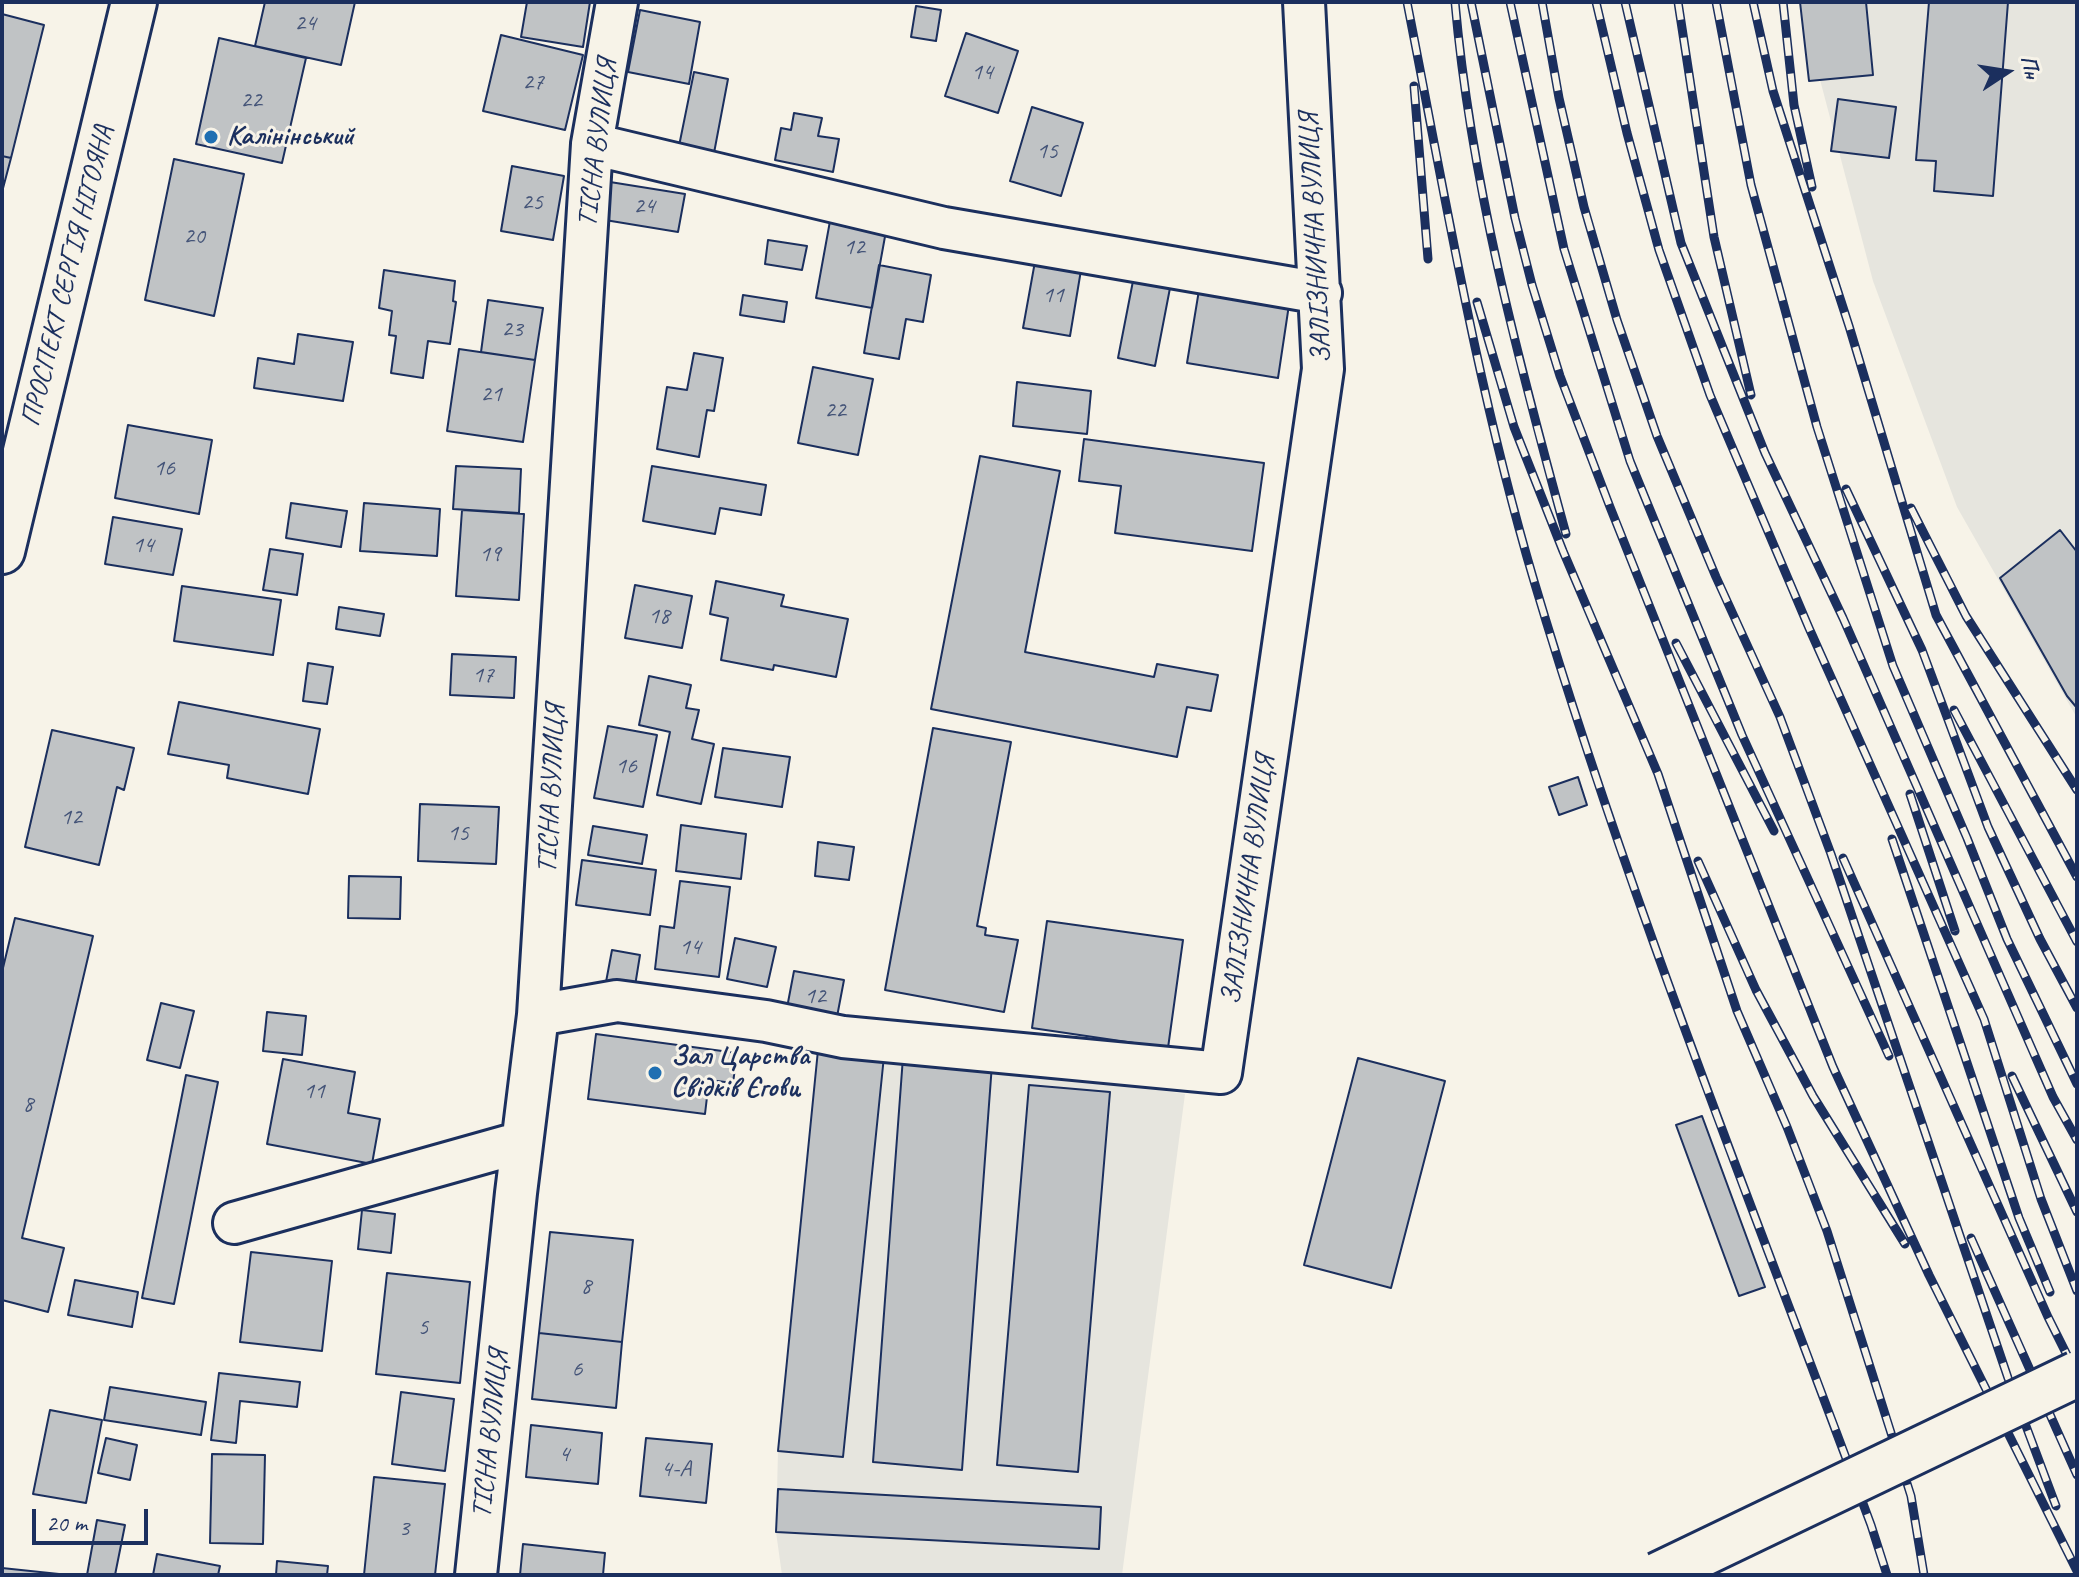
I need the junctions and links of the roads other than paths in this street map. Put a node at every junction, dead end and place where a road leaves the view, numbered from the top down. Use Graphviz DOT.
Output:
graph roads {
  1 [pos="134,2"];
  2 [pos="617,2"];
  3 [pos="1304,2"];
  4 [pos="592,144"];
  5 [pos="1321,293"];
  6 [pos="2,551"];
  7 [pos="538,1015"];
  8 [pos="522,1142"];
  9 [pos="234,1223"];
  10 [pos="2077,1374"];
  11 [pos="476,1575"];
  12 [pos="1658,1575"];
  1 -- 6 [label="main road, ПРОСПЕКТ СЕРГІЯ НІГОЯНА"];
  2 -- 4 [label="street, ТІСНА ВУЛИЦЯ"];
  3 -- 5 [label="street, ЗАЛІЗНИЧНА ВУЛИЦЯ"];
  4 -- 5 [label="street"];
  4 -- 7 [label="street, ТІСНА ВУЛИЦЯ"];
  5 -- 7 [label="street, ЗАЛІЗНИЧНА ВУЛИЦЯ"];
  7 -- 8 [label="street, ТІСНА ВУЛИЦЯ"];
  8 -- 9 [label="street"];
  8 -- 11 [label="street, ТІСНА ВУЛИЦЯ"];
  10 -- 12 [label="main road, bridge"];
}
